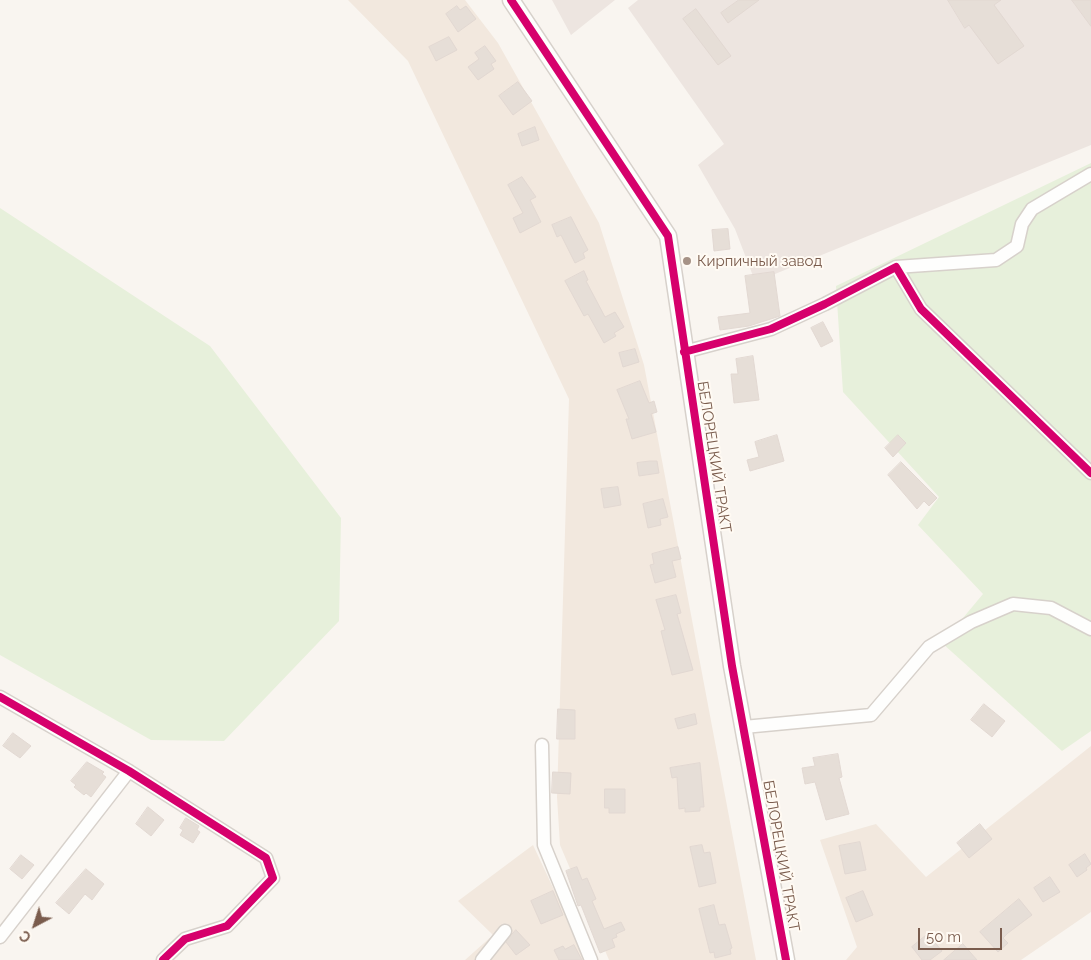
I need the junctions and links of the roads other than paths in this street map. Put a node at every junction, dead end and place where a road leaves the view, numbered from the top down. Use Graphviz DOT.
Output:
graph roads {
  1 [pos="511,0"];
  2 [pos="1091,174"];
  3 [pos="896,267"];
  4 [pos="684,352"];
  5 [pos="1091,473"];
  6 [pos="1091,629"];
  7 [pos="0,698"];
  8 [pos="744,727"];
  9 [pos="542,745"];
  10 [pos="129,771"];
  11 [pos="506,931"];
  12 [pos="0,937"];
  13 [pos="163,960"];
  14 [pos="482,960"];
  15 [pos="591,960"];
  16 [pos="786,960"];
  1 -- 4 [label="street, БЕЛОРЕЦКИЙ ТРАКТ"];
  2 -- 3 [label="street"];
  3 -- 4 [label="street"];
  3 -- 5 [label="street"];
  4 -- 8 [label="street, БЕЛОРЕЦКИЙ ТРАКТ"];
  6 -- 8 [label="street"];
  7 -- 10 [label="street"];
  8 -- 16 [label="street, БЕЛОРЕЦКИЙ ТРАКТ"];
  9 -- 15 [label="street"];
  10 -- 12 [label="street"];
  10 -- 13 [label="street"];
  11 -- 14 [label="street"];
}
